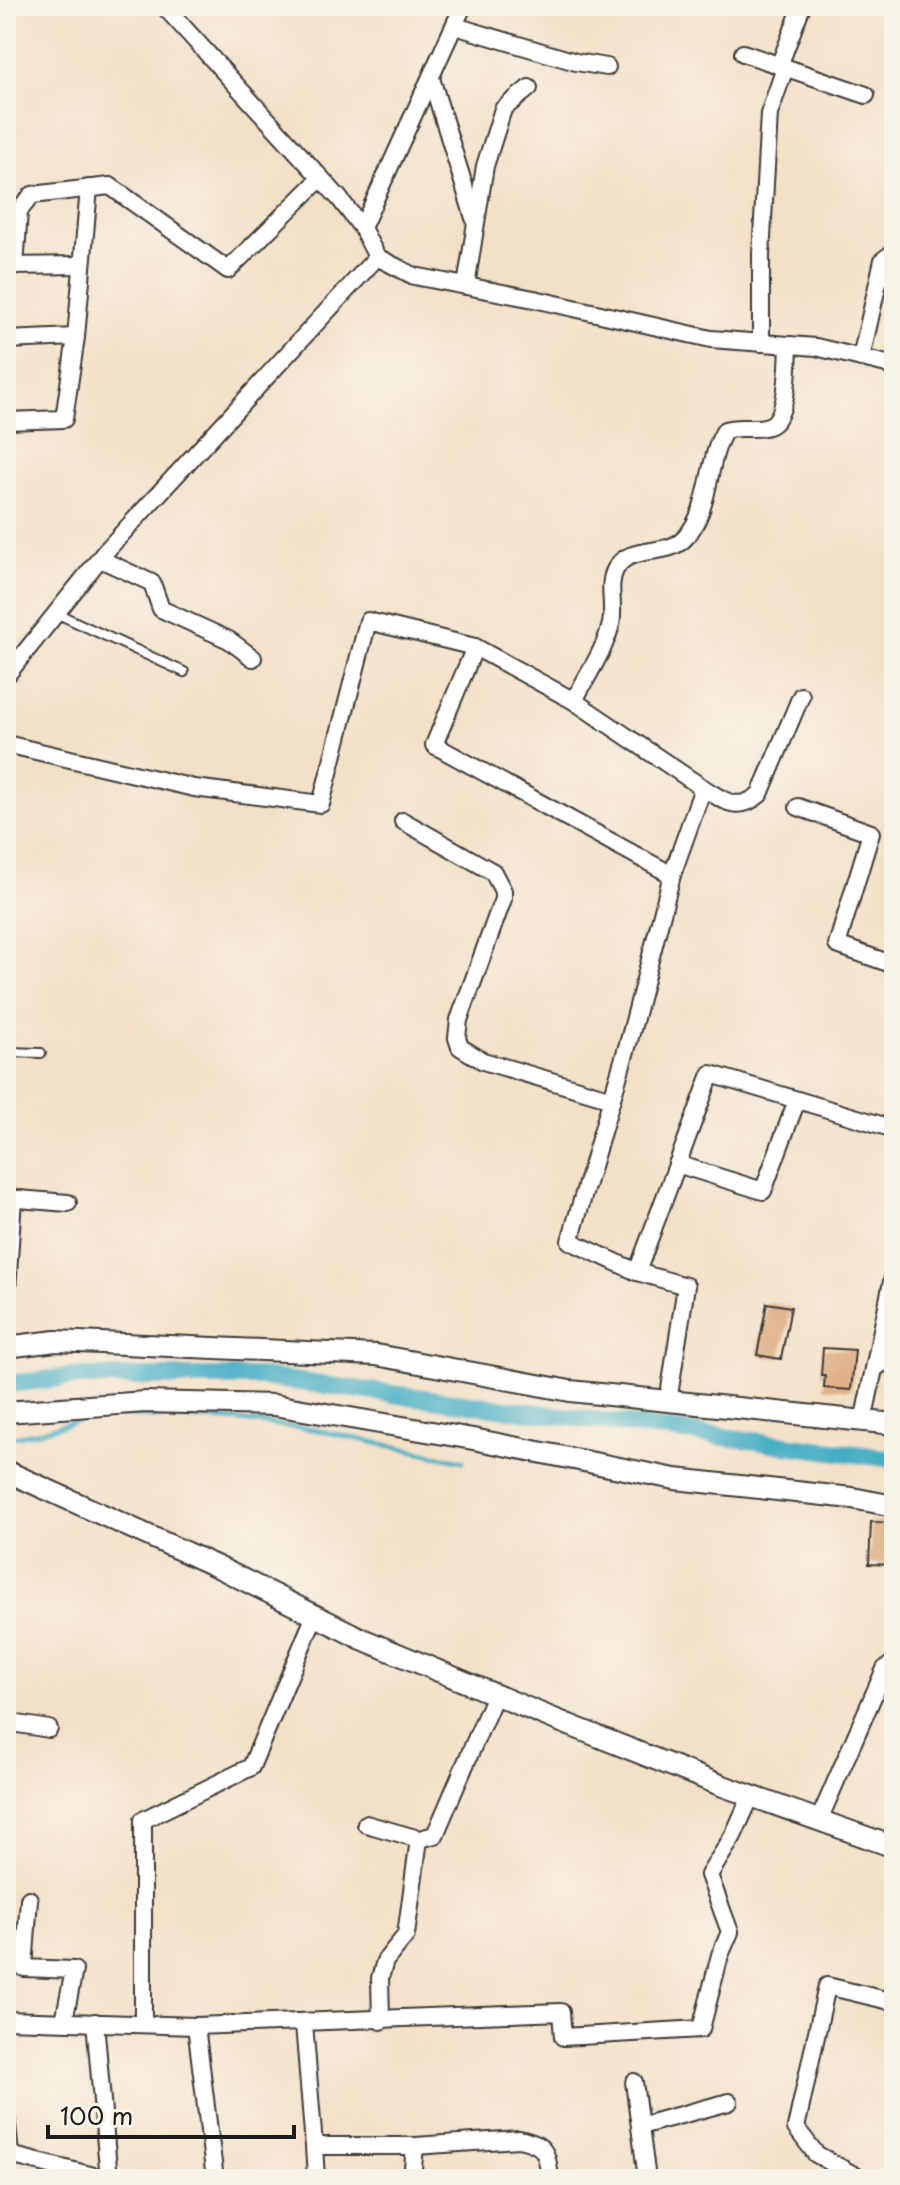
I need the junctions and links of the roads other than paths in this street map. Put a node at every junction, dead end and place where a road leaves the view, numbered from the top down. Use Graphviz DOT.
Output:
graph roads {
  1 [pos="164,6"];
  2 [pos="463,6"];
  3 [pos="802,6"];
  4 [pos="455,26"];
  5 [pos="743,53"];
  6 [pos="607,67"];
  7 [pos="782,67"];
  8 [pos="431,78"];
  9 [pos="529,88"];
  10 [pos="866,95"];
  11 [pos="321,178"];
  12 [pos="89,188"];
  13 [pos="476,223"];
  14 [pos="362,228"];
  15 [pos="894,252"];
  16 [pos="377,257"];
  17 [pos="82,265"];
  18 [pos="11,266"];
  19 [pos="466,286"];
  20 [pos="76,337"];
  21 [pos="6,340"];
  22 [pos="761,343"];
  23 [pos="789,345"];
  24 [pos="861,358"];
  25 [pos="894,370"];
  26 [pos="6,421"];
  27 [pos="100,559"];
  28 [pos="56,613"];
  29 [pos="475,647"];
  30 [pos="253,658"];
  31 [pos="184,672"];
  32 [pos="6,676"];
  33 [pos="801,696"];
  34 [pos="574,701"];
  35 [pos="6,744"];
  36 [pos="703,788"];
  37 [pos="798,807"];
  38 [pos="403,821"];
  39 [pos="672,875"];
  40 [pos="894,965"];
  41 [pos="6,1052"];
  42 [pos="41,1053"];
  43 [pos="612,1099"];
  44 [pos="797,1100"];
  45 [pos="894,1129"];
  46 [pos="677,1164"];
  47 [pos="10,1198"];
  48 [pos="68,1203"];
  49 [pos="637,1272"];
  50 [pos="894,1272"];
  51 [pos="6,1305"];
  52 [pos="6,1347"];
  53 [pos="894,1355"];
  54 [pos="874,1369"];
  55 [pos="668,1402"];
  56 [pos="6,1412"];
  57 [pos="863,1422"];
  58 [pos="894,1424"];
  59 [pos="8,1476"];
  60 [pos="894,1506"];
  61 [pos="315,1615"];
  62 [pos="894,1663"];
  63 [pos="495,1695"];
  64 [pos="6,1722"];
  65 [pos="49,1729"];
  66 [pos="751,1796"];
  67 [pos="819,1820"];
  68 [pos="366,1824"];
  69 [pos="419,1839"];
  70 [pos="894,1847"];
  71 [pos="29,1899"];
  72 [pos="894,2002"];
  73 [pos="6,2020"];
  74 [pos="64,2021"];
  75 [pos="381,2021"];
  76 [pos="95,2022"];
  77 [pos="143,2024"];
  78 [pos="304,2024"];
  79 [pos="196,2026"];
  80 [pos="634,2082"];
  81 [pos="729,2102"];
  82 [pos="6,2115"];
  83 [pos="640,2126"];
  84 [pos="314,2146"];
  85 [pos="415,2146"];
  86 [pos="8,2154"];
  87 [pos="855,2177"];
  88 [pos="108,2179"];
  89 [pos="215,2179"];
  90 [pos="316,2179"];
  91 [pos="412,2179"];
  92 [pos="550,2179"];
  93 [pos="647,2179"];
  1 -- 11 [label="street"];
  2 -- 4 [label="street"];
  3 -- 7 [label="street"];
  4 -- 6 [label="street"];
  4 -- 8 [label="street"];
  5 -- 7 [label="street"];
  7 -- 10 [label="street"];
  7 -- 22 [label="street"];
  8 -- 13 [label="street"];
  8 -- 14 [label="street"];
  9 -- 13 [label="street"];
  11 -- 12 [label="street"];
  11 -- 14 [label="street"];
  12 -- 17 [label="street"];
  12 -- 18 [label="street"];
  13 -- 19 [label="street"];
  14 -- 16 [label="street"];
  15 -- 24 [label="street"];
  16 -- 19 [label="street"];
  16 -- 27 [label="street"];
  17 -- 18 [label="street"];
  17 -- 20 [label="street"];
  19 -- 22 [label="street"];
  20 -- 21 [label="street"];
  20 -- 26 [label="street"];
  22 -- 23 [label="street"];
  23 -- 24 [label="street"];
  23 -- 34 [label="street"];
  24 -- 25 [label="street"];
  27 -- 28 [label="street"];
  27 -- 30 [label="street"];
  28 -- 31 [label="lane"];
  28 -- 32 [label="street"];
  29 -- 34 [label="street"];
  29 -- 35 [label="street"];
  29 -- 39 [label="street"];
  33 -- 36 [label="street"];
  34 -- 36 [label="street"];
  36 -- 39 [label="street"];
  37 -- 40 [label="street"];
  38 -- 43 [label="street"];
  39 -- 43 [label="street"];
  41 -- 42 [label="lane"];
  43 -- 49 [label="street"];
  44 -- 45 [label="street"];
  44 -- 46 [label="street"];
  44 -- 46 [label="street"];
  46 -- 49 [label="street"];
  47 -- 48 [label="street"];
  47 -- 51 [label="street"];
  49 -- 55 [label="street"];
  50 -- 54 [label="street"];
  52 -- 55 [label="street"];
  53 -- 54 [label="street"];
  54 -- 57 [label="street"];
  55 -- 57 [label="street"];
  56 -- 60 [label="street"];
  57 -- 58 [label="street"];
  59 -- 61 [label="street"];
  61 -- 63 [label="street"];
  61 -- 77 [label="street"];
  62 -- 67 [label="street"];
  63 -- 66 [label="street"];
  63 -- 69 [label="street"];
  64 -- 65 [label="street"];
  66 -- 67 [label="street"];
  66 -- 75 [label="street"];
  67 -- 70 [label="street"];
  68 -- 69 [label="street"];
  69 -- 75 [label="street"];
  71 -- 74 [label="street"];
  72 -- 87 [label="street"];
  73 -- 74 [label="street"];
  74 -- 76 [label="street"];
  75 -- 78 [label="street"];
  76 -- 77 [label="street"];
  76 -- 88 [label="street"];
  77 -- 79 [label="street"];
  78 -- 79 [label="street"];
  78 -- 84 [label="street"];
  79 -- 89 [label="street"];
  80 -- 83 [label="street"];
  81 -- 83 [label="street"];
  82 -- 86 [label="street"];
  83 -- 93 [label="street"];
  84 -- 85 [label="street"];
  84 -- 90 [label="street"];
  85 -- 91 [label="street"];
  85 -- 92 [label="street"];
  86 -- 88 [label="street"];
}
